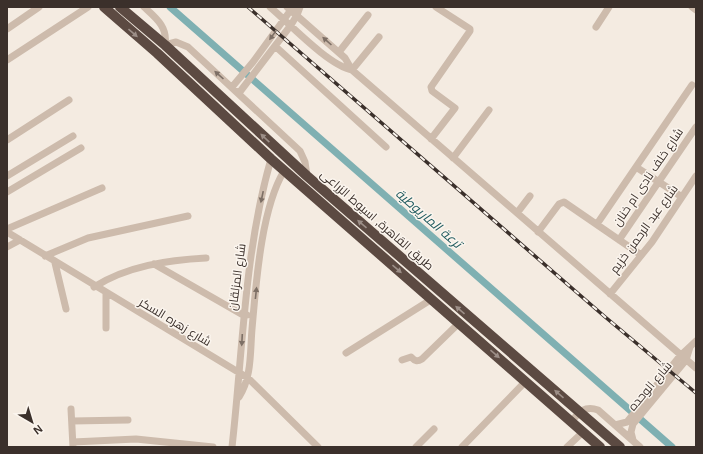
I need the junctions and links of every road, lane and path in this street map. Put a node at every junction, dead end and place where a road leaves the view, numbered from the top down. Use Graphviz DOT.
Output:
graph roads {
  1 [pos="39,7"];
  2 [pos="88,7"];
  3 [pos="104,7"];
  4 [pos="120,7"];
  5 [pos="144,7"];
  6 [pos="270,7"];
  7 [pos="300,7"];
  8 [pos="436,7"];
  9 [pos="609,7"];
  10 [pos="692,7"];
  11 [pos="290,8"];
  12 [pos="696,10"];
  13 [pos="297,15"];
  14 [pos="368,15"];
  15 [pos="284,20"];
  16 [pos="291,25"];
  17 [pos="596,27"];
  18 [pos="7,29"];
  19 [pos="379,37"];
  20 [pos="164,45"];
  21 [pos="275,46"];
  22 [pos="339,52"];
  23 [pos="157,53"];
  24 [pos="7,60"];
  25 [pos="256,65"];
  26 [pos="352,70"];
  27 [pos="234,84"];
  28 [pos="692,85"];
  29 [pos="241,90"];
  30 [pos="69,100"];
  31 [pos="489,110"];
  32 [pos="696,127"];
  33 [pos="73,136"];
  34 [pos="431,139"];
  35 [pos="7,140"];
  36 [pos="386,147"];
  37 [pos="81,148"];
  38 [pos="453,158"];
  39 [pos="271,159"];
  40 [pos="636,167"];
  41 [pos="284,171"];
  42 [pos="7,176"];
  43 [pos="307,176"];
  44 [pos="696,176"];
  45 [pos="659,182"];
  46 [pos="265,183"];
  47 [pos="302,185"];
  48 [pos="102,188"];
  49 [pos="275,188"];
  50 [pos="7,192"];
  51 [pos="530,196"];
  52 [pos="682,197"];
  53 [pos="517,214"];
  54 [pos="188,216"];
  55 [pos="597,224"];
  56 [pos="7,229"];
  57 [pos="7,232"];
  58 [pos="538,232"];
  59 [pos="20,240"];
  60 [pos="619,240"];
  61 [pos="7,247"];
  62 [pos="641,255"];
  63 [pos="45,256"];
  64 [pos="206,258"];
  65 [pos="250,259"];
  66 [pos="260,260"];
  67 [pos="55,263"];
  68 [pos="154,264"];
  69 [pos="94,287"];
  70 [pos="106,294"];
  71 [pos="610,294"];
  72 [pos="432,299"];
  73 [pos="66,309"];
  74 [pos="243,315"];
  75 [pos="253,316"];
  76 [pos="459,323"];
  77 [pos="106,328"];
  78 [pos="696,341"];
  79 [pos="346,353"];
  80 [pos="683,358"];
  81 [pos="402,360"];
  82 [pos="696,368"];
  83 [pos="240,374"];
  84 [pos="248,378"];
  85 [pos="526,381"];
  86 [pos="238,399"];
  87 [pos="71,409"];
  88 [pos="580,412"];
  89 [pos="128,420"];
  90 [pos="72,421"];
  91 [pos="571,422"];
  92 [pos="631,422"];
  93 [pos="615,425"];
  94 [pos="434,429"];
  95 [pos="583,432"];
  96 [pos="632,440"];
  97 [pos="73,445"];
  98 [pos="213,447"];
  99 [pos="232,447"];
  100 [pos="318,447"];
  101 [pos="416,447"];
  102 [pos="462,447"];
  103 [pos="567,447"];
  104 [pos="600,447"];
  105 [pos="620,447"];
  106 [pos="640,447"];
  1 -- 18 [label="street"];
  2 -- 24 [label="street"];
  3 -- 23 [label="highway, طريق القاهرة, اسيوط الزراعى, one-way"];
  4 -- 20 [label="highway, طريق القاهرة, اسيوط الزراعى"];
  5 -- 20 [label="street"];
  6 -- 15 [label="street"];
  7 -- 13 [label="street"];
  8 -- 34 [label="street"];
  9 -- 17 [label="street"];
  10 -- 12 [label="street"];
  11 -- 13 [label="street"];
  11 -- 15 [label="street"];
  13 -- 16 [label="street"];
  22 -- 13 [label="street, one-way"];
  14 -- 22 [label="street"];
  15 -- 16 [label="street"];
  15 -- 25 [label="street, one-way"];
  16 -- 21 [label="street"];
  16 -- 26 [label="street"];
  19 -- 26 [label="street"];
  20 -- 23 [label="highway"];
  27 -- 20 [label="street, one-way"];
  43 -- 20 [label="highway, طريق القاهرة, اسيوط الزراعى, one-way"];
  21 -- 25 [label="street"];
  21 -- 36 [label="street"];
  22 -- 26 [label="street"];
  23 -- 39 [label="highway, طريق القاهرة, اسيوط الزراعى"];
  25 -- 27 [label="street"];
  25 -- 29 [label="street"];
  26 -- 34 [label="street"];
  27 -- 29 [label="street"];
  28 -- 40 [label="street"];
  29 -- 43 [label="street"];
  30 -- 35 [label="street"];
  31 -- 38 [label="street"];
  32 -- 45 [label="street, شارع خلف نادى ام خنان"];
  33 -- 42 [label="street"];
  34 -- 38 [label="street"];
  37 -- 50 [label="street"];
  38 -- 53 [label="street"];
  39 -- 41 [label="highway, طريق القاهرة, اسيوط الزراعى"];
  39 -- 46 [label="street, شارع المزلقان"];
  40 -- 45 [label="street"];
  40 -- 55 [label="street"];
  41 -- 47 [label="highway, طريق القاهرة, اسيوط الزراعى"];
  41 -- 49 [label="street, شارع المزلقان"];
  43 -- 47 [label="highway"];
  88 -- 43 [label="highway, طريق القاهرة, اسيوط الزراعى, one-way"];
  44 -- 52 [label="street, شارع عبد الرحمن خزيم"];
  45 -- 52 [label="street"];
  45 -- 60 [label="street, شارع خلف نادى ام خنان"];
  46 -- 49 [label="street"];
  46 -- 65 [label="street, شارع المزلقان, one-way"];
  47 -- 72 [label="highway, طريق القاهرة, اسيوط الزراعى, one-way"];
  48 -- 56 [label="street"];
  49 -- 66 [label="street, شارع المزلقان"];
  51 -- 53 [label="street"];
  52 -- 62 [label="street, شارع عبد الرحمن خزيم"];
  53 -- 58 [label="street"];
  54 -- 63 [label="street"];
  55 -- 58 [label="street"];
  55 -- 60 [label="street"];
  57 -- 59 [label="street, شارع زهره السكر"];
  58 -- 71 [label="street"];
  59 -- 61 [label="street"];
  59 -- 63 [label="street, شارع زهره السكر"];
  60 -- 62 [label="street"];
  62 -- 71 [label="street, شارع عبد الرحمن خزيم"];
  63 -- 67 [label="street, شارع زهره السكر"];
  64 -- 68 [label="street"];
  65 -- 66 [label="street"];
  65 -- 74 [label="street, شارع المزلقان"];
  75 -- 66 [label="street, شارع المزلقان, one-way"];
  67 -- 69 [label="street, شارع زهره السكر"];
  67 -- 73 [label="street"];
  68 -- 69 [label="street"];
  68 -- 74 [label="street"];
  69 -- 70 [label="street, شارع زهره السكر"];
  70 -- 77 [label="street"];
  70 -- 83 [label="street, شارع زهره السكر"];
  71 -- 80 [label="street"];
  72 -- 76 [label="highway, طريق القاهرة, اسيوط الزراعى"];
  72 -- 79 [label="street"];
  74 -- 75 [label="street"];
  74 -- 83 [label="street, شارع المزلقان, one-way"];
  75 -- 84 [label="street, شارع المزلقان"];
  76 -- 81 [label="street"];
  76 -- 85 [label="highway, طريق القاهرة, اسيوط الزراعى, one-way"];
  78 -- 80 [label="street, شارع الوحده"];
  80 -- 82 [label="street"];
  80 -- 92 [label="street, شارع الوحده"];
  83 -- 84 [label="street, شارع زهره السكر"];
  83 -- 86 [label="street, شارع المزلقان"];
  84 -- 86 [label="street, شارع المزلقان"];
  84 -- 100 [label="street, شارع زهره السكر"];
  85 -- 91 [label="highway, طريق القاهرة, اسيوط الزراعى"];
  85 -- 102 [label="street"];
  86 -- 99 [label="street, شارع المزلقان"];
  87 -- 90 [label="street"];
  88 -- 91 [label="street"];
  88 -- 93 [label="street"];
  88 -- 105 [label="highway, طريق القاهرة, اسيوط الزراعى"];
  89 -- 90 [label="street"];
  90 -- 97 [label="street"];
  91 -- 95 [label="highway, طريق القاهرة, اسيوط الزراعى"];
  92 -- 93 [label="street, شارع الوحده"];
  92 -- 96 [label="street, شارع الوحده"];
  93 -- 96 [label="street"];
  94 -- 101 [label="street"];
  95 -- 103 [label="street"];
  95 -- 104 [label="highway, طريق القاهرة, اسيوط الزراعى"];
  96 -- 106 [label="street"];
  97 -- 98 [label="street"];
}
